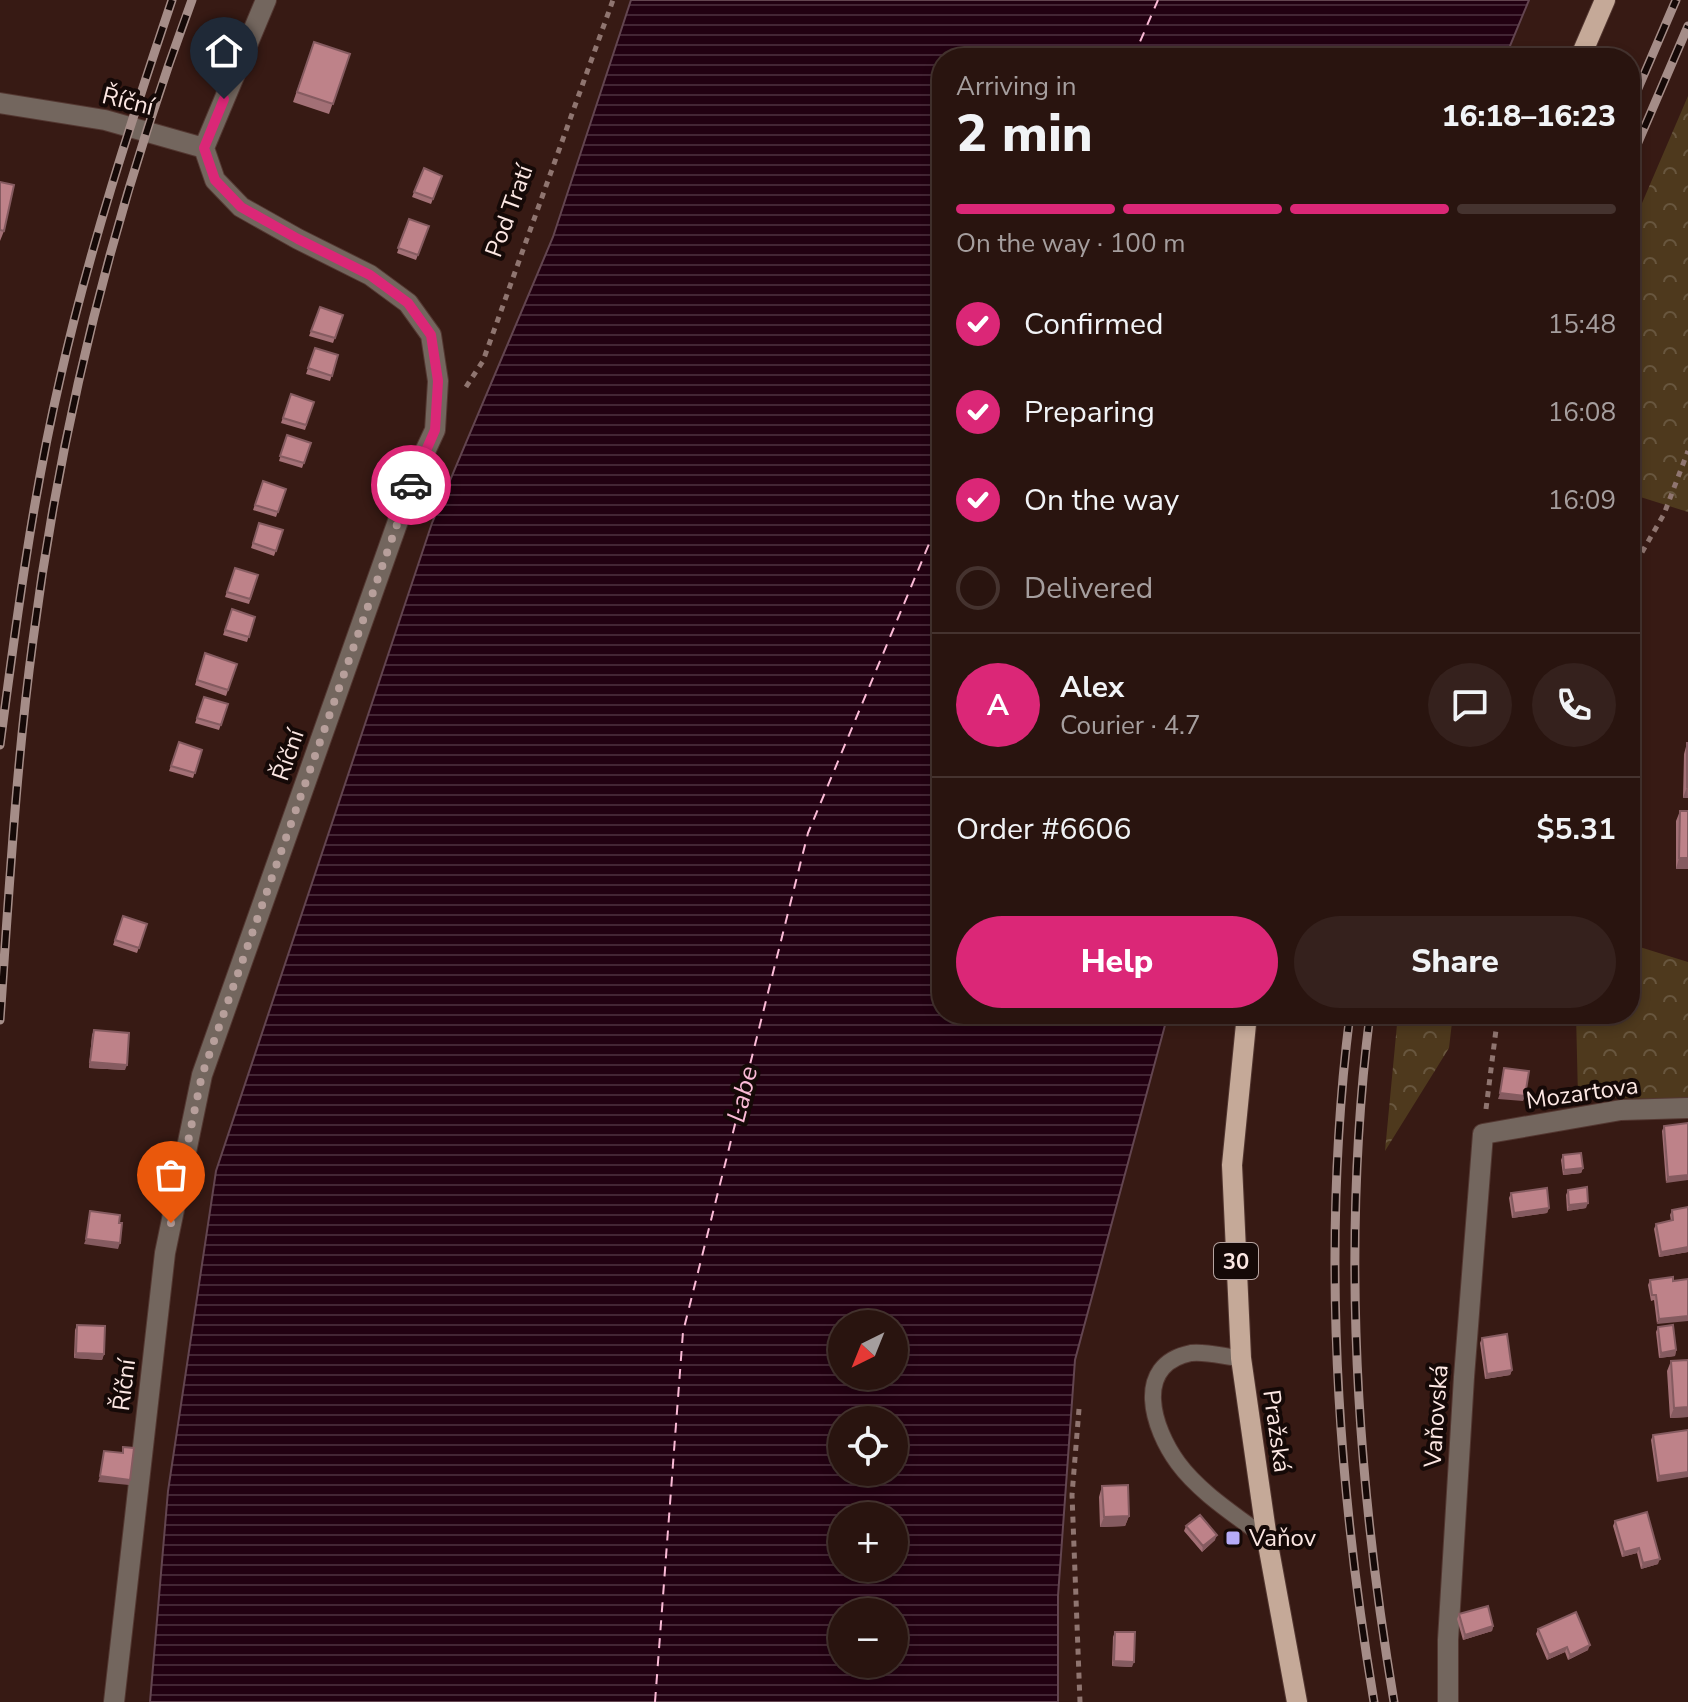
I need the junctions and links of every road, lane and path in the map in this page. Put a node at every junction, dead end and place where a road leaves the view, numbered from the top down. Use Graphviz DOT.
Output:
graph roads {
  1 [pos="266,0"];
  2 [pos="613,0"];
  3 [pos="1605,0"];
  4 [pos="1584,48"];
  5 [pos="0,103"];
  6 [pos="204,148"];
  7 [pos="435,430"];
  8 [pos="1688,451"];
  9 [pos="1640,556"];
  10 [pos="1246,1024"];
  11 [pos="1497,1024"];
  12 [pos="1688,1108"];
  13 [pos="1483,1134"];
  14 [pos="1241,1358"];
  15 [pos="1079,1409"];
  16 [pos="1267,1539"];
  17 [pos="114,1702"];
  18 [pos="1080,1702"];
  19 [pos="1297,1702"];
  20 [pos="1448,1702"];
  1 -- 6 [label="street"];
  2 -- 7 [label="path, Pod Tratí"];
  3 -- 4 [label="main road"];
  5 -- 6 [label="street, Říční"];
  6 -- 7 [label="street, Říční"];
  7 -- 17 [label="street, Říční"];
  8 -- 9 [label="path"];
  10 -- 14 [label="main road, Pražská / 30"];
  11 -- 13 [label="path"];
  12 -- 13 [label="street, Mozartova"];
  13 -- 20 [label="street, Vaňovská"];
  14 -- 16 [label="main road, Pražská / 30"];
  14 -- 16 [label="lane"];
  15 -- 18 [label="path"];
  16 -- 19 [label="main road, Pražská / 30"];
}
